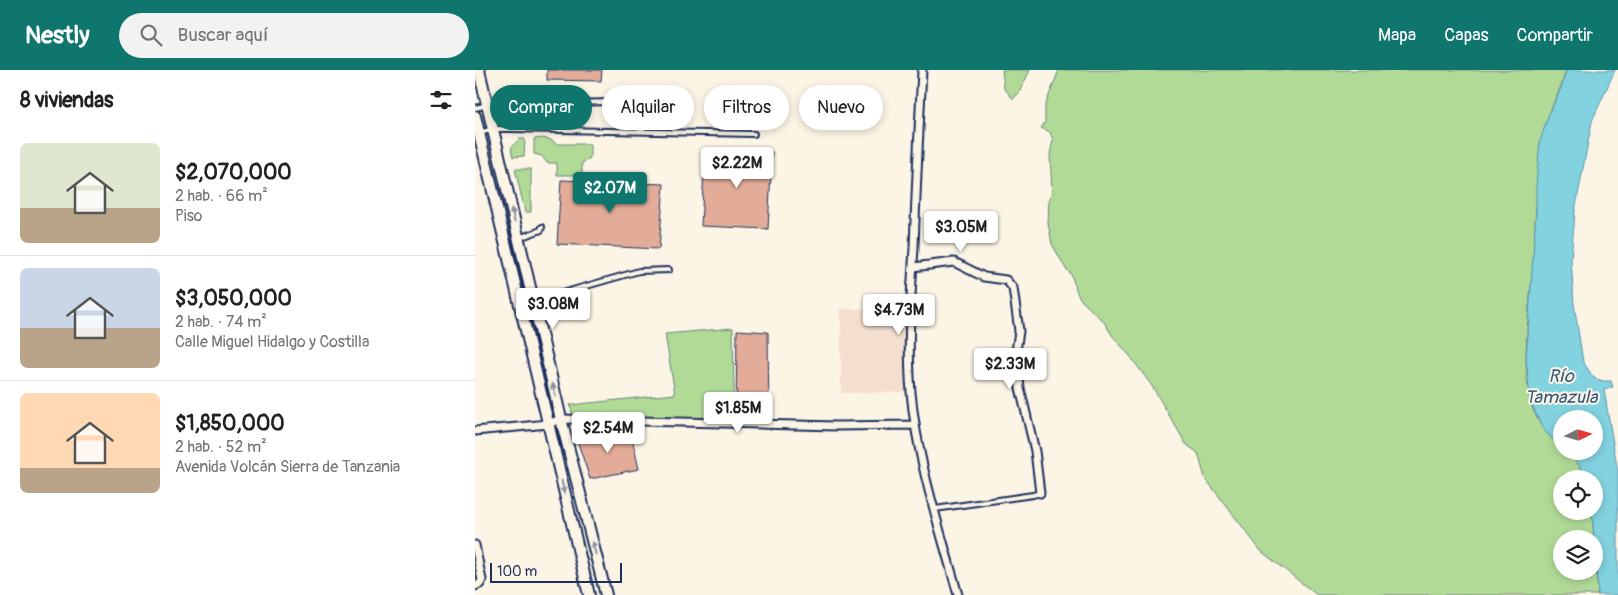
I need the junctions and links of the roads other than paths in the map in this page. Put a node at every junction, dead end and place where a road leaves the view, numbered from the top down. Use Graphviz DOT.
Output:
graph roads {
  1 [pos="923,70"];
  2 [pos="478,73"];
  3 [pos="479,89"];
  4 [pos="602,102"];
  5 [pos="487,105"];
  6 [pos="475,108"];
  7 [pos="490,115"];
  8 [pos="475,116"];
  9 [pos="490,130"];
  10 [pos="494,130"];
  11 [pos="546,130"];
  12 [pos="479,133"];
  13 [pos="754,134"];
  14 [pos="502,165"];
  15 [pos="488,169"];
  16 [pos="542,227"];
  17 [pos="519,238"];
  18 [pos="913,267"];
  19 [pos="669,270"];
  20 [pos="533,301"];
  21 [pos="561,419"];
  22 [pos="548,424"];
  23 [pos="915,425"];
  24 [pos="475,431"];
  25 [pos="1040,493"];
  26 [pos="935,509"];
  27 [pos="475,545"];
  28 [pos="475,586"];
  29 [pos="589,595"];
  30 [pos="606,595"];
  31 [pos="958,595"];
  1 -- 18 [label="street"];
  2 -- 3 [label="main road"];
  3 -- 5 [label="main road"];
  4 -- 5 [label="lane"];
  5 -- 6 [label="lane"];
  5 -- 7 [label="main road"];
  8 -- 12 [label="main road"];
  9 -- 12 [label="lane"];
  10 -- 14 [label="main road"];
  11 -- 13 [label="lane"];
  12 -- 15 [label="main road"];
  14 -- 15 [label="lane"];
  17 -- 14 [label="main road, one-way"];
  15 -- 22 [label="main road"];
  16 -- 17 [label="lane"];
  17 -- 20 [label="main road"];
  18 -- 23 [label="street"];
  18 -- 25 [label="street"];
  19 -- 20 [label="lane"];
  21 -- 20 [label="main road, one-way"];
  21 -- 22 [label="street"];
  21 -- 23 [label="street"];
  30 -- 21 [label="main road, one-way"];
  22 -- 24 [label="street"];
  22 -- 29 [label="main road, one-way"];
  23 -- 26 [label="street"];
  25 -- 26 [label="lane"];
  26 -- 31 [label="street"];
  27 -- 28 [label="street"];
}
